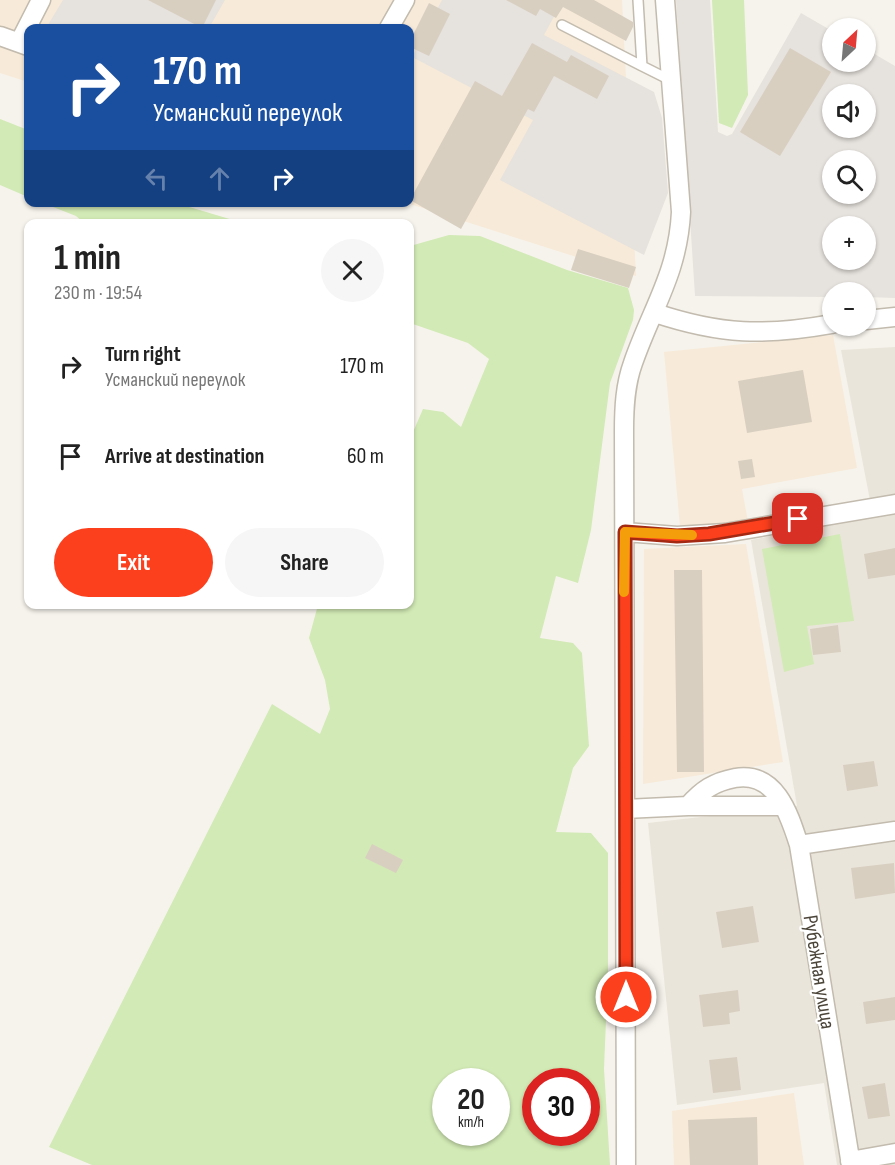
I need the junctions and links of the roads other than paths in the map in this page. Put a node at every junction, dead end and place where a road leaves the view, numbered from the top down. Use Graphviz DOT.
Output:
graph roads {
  1 [pos="41,0"];
  2 [pos="405,0"];
  3 [pos="638,0"];
  4 [pos="665,0"];
  5 [pos="32,24"];
  6 [pos="391,24"];
  7 [pos="562,25"];
  8 [pos="0,36"];
  9 [pos="24,44"];
  10 [pos="642,66"];
  11 [pos="670,80"];
  12 [pos="655,313"];
  13 [pos="895,317"];
  14 [pos="876,319"];
  15 [pos="822,326"];
  16 [pos="895,504"];
  17 [pos="625,532"];
  18 [pos="688,806"];
  19 [pos="784,806"];
  20 [pos="625,809"];
  21 [pos="895,831"];
  22 [pos="799,845"];
  23 [pos="895,1153"];
  24 [pos="850,1163"];
  25 [pos="626,1165"];
  1 -- 5 [label="street"];
  2 -- 6 [label="street"];
  3 -- 10 [label="lane"];
  4 -- 11 [label="street"];
  7 -- 10 [label="lane"];
  8 -- 9 [label="street"];
  10 -- 11 [label="lane"];
  11 -- 12 [label="street"];
  12 -- 15 [label="street"];
  12 -- 17 [label="street"];
  13 -- 14 [label="street"];
  16 -- 17 [label="street"];
  17 -- 20 [label="street"];
  18 -- 19 [label="street"];
  18 -- 19 [label="street, Рубежная улица"];
  18 -- 20 [label="street"];
  19 -- 22 [label="street, Рубежная улица"];
  20 -- 25 [label="street"];
  21 -- 22 [label="street"];
  22 -- 24 [label="street, Рубежная улица"];
  23 -- 24 [label="street"];
}
